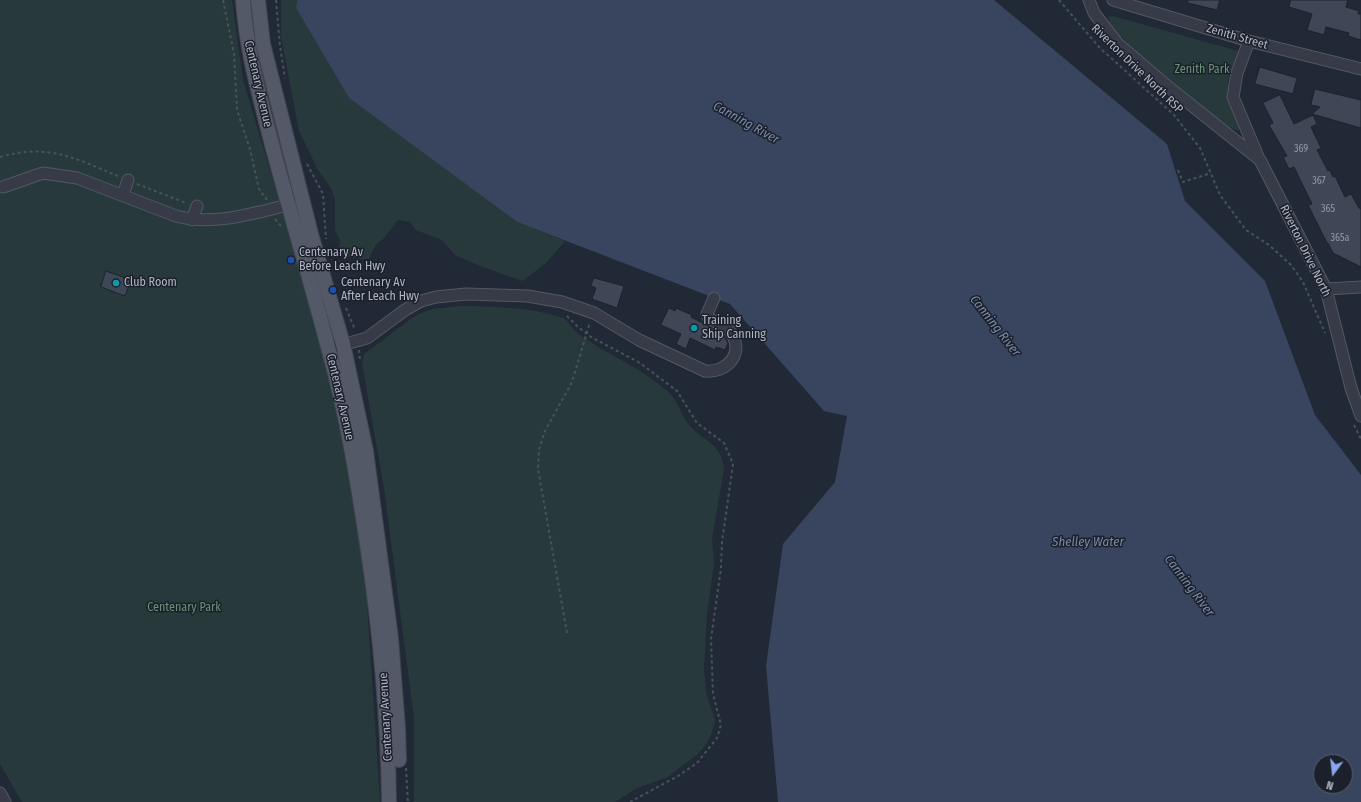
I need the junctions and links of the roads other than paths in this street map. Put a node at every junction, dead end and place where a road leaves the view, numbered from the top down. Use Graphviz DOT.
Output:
graph roads {
  1 [pos="243,0"];
  2 [pos="258,0"];
  3 [pos="1089,0"];
  4 [pos="1113,0"];
  5 [pos="1249,42"];
  6 [pos="1361,69"];
  7 [pos="1260,160"];
  8 [pos="128,180"];
  9 [pos="3,187"];
  10 [pos="123,195"];
  11 [pos="288,205"];
  12 [pos="197,206"];
  13 [pos="192,220"];
  14 [pos="1361,287"];
  15 [pos="1326,289"];
  16 [pos="714,298"];
  17 [pos="343,344"];
  18 [pos="329,348"];
  19 [pos="1357,418"];
  20 [pos="0,793"];
  21 [pos="5,802"];
  22 [pos="390,802"];
  23 [pos="399,802"];
  1 -- 11 [label="main road, Centenary Avenue"];
  2 -- 17 [label="main road, Centenary Avenue"];
  3 -- 7 [label="street, Riverton Drive North"];
  4 -- 5 [label="street, Zenith Street"];
  5 -- 6 [label="street, Zenith Street"];
  5 -- 7 [label="street, Riverton Drive North"];
  7 -- 15 [label="street, Riverton Drive North"];
  8 -- 10 [label="street"];
  9 -- 10 [label="street"];
  10 -- 13 [label="street"];
  11 -- 13 [label="street"];
  11 -- 18 [label="main road, Centenary Avenue"];
  12 -- 13 [label="street"];
  14 -- 15 [label="street"];
  15 -- 19 [label="street, Riverton Drive North"];
  16 -- 17 [label="street"];
  17 -- 18 [label="street"];
  17 -- 23 [label="main road, Centenary Avenue"];
  18 -- 22 [label="main road, Centenary Avenue"];
  20 -- 21 [label="street"];
}
